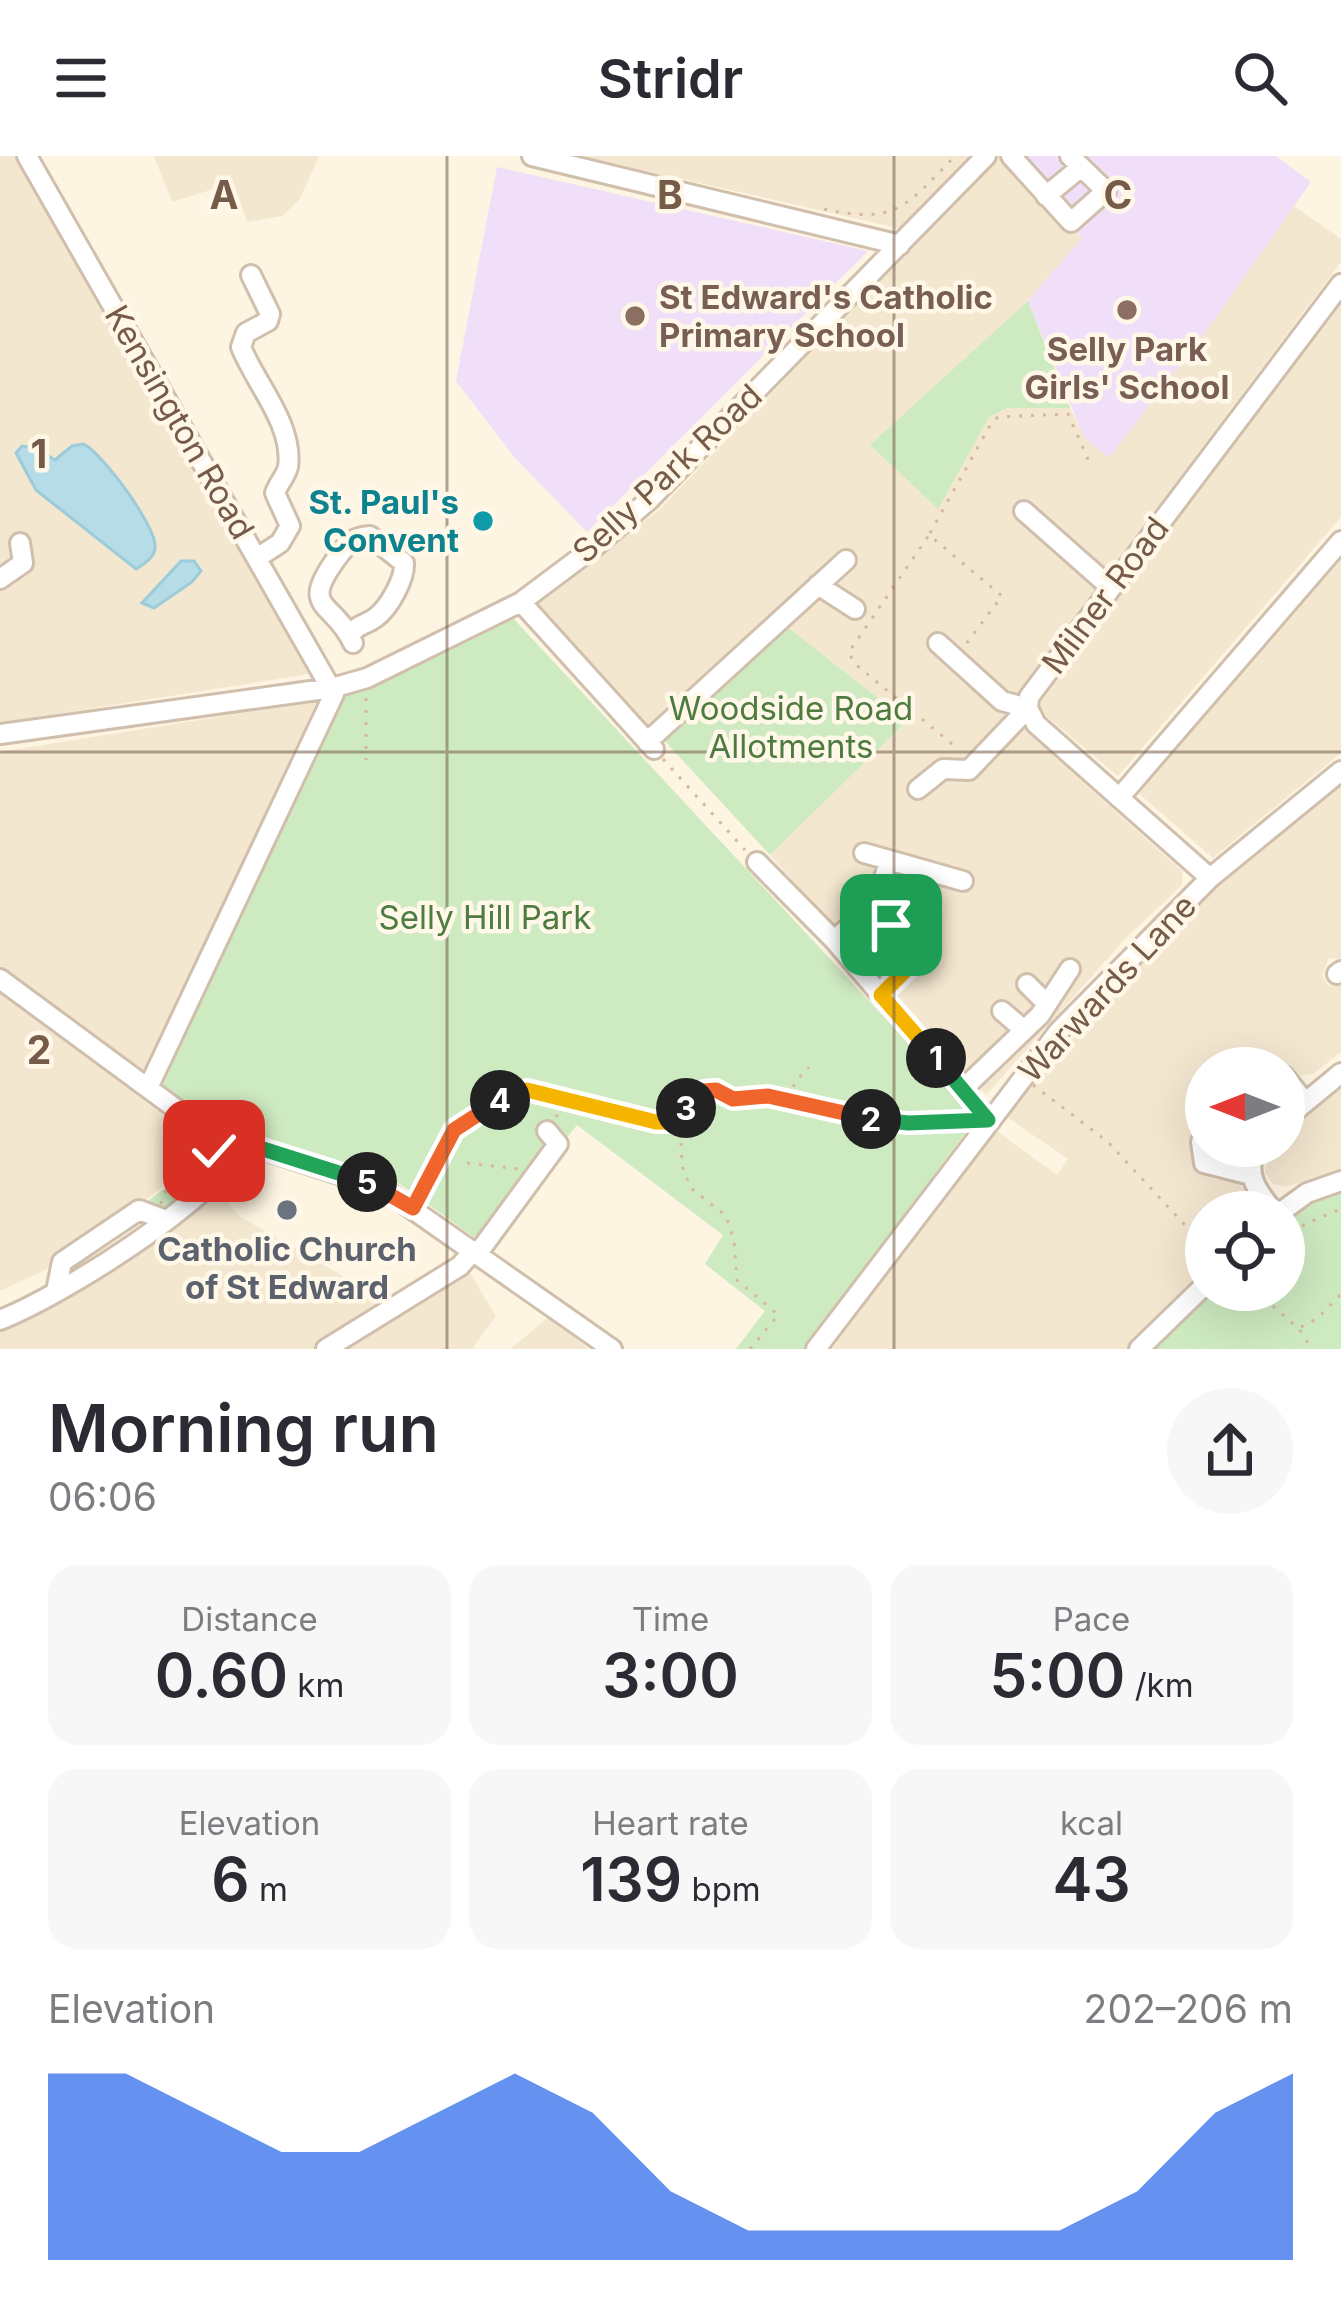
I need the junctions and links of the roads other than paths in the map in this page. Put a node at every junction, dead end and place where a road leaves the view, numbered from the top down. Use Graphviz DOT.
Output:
graph roads {
  1 [pos="27,156"];
  2 [pos="532,156"];
  3 [pos="986,156"];
  4 [pos="1042,156"];
  5 [pos="1076,161"];
  6 [pos="1017,164"];
  7 [pos="1046,196"];
  8 [pos="900,244"];
  9 [pos="251,275"];
  10 [pos="1341,284"];
  11 [pos="1024,511"];
  12 [pos="1341,541"];
  13 [pos="29,556"];
  14 [pos="257,558"];
  15 [pos="846,560"];
  16 [pos="0,579"];
  17 [pos="818,585"];
  18 [pos="1110,587"];
  19 [pos="520,602"];
  20 [pos="855,609"];
  21 [pos="353,643"];
  22 [pos="938,643"];
  23 [pos="360,680"];
  24 [pos="332,688"];
  25 [pos="1028,708"];
  26 [pos="0,734"];
  27 [pos="1341,771"];
  28 [pos="918,789"];
  29 [pos="1119,798"];
  30 [pos="864,853"];
  31 [pos="751,857"];
  32 [pos="889,860"];
  33 [pos="1210,878"];
  34 [pos="963,881"];
  35 [pos="870,910"];
  36 [pos="918,934"];
  37 [pos="833,940"];
  38 [pos="1070,969"];
  39 [pos="0,979"];
  40 [pos="1027,984"];
  41 [pos="1047,1004"];
  42 [pos="1002,1011"];
  43 [pos="1024,1030"];
  44 [pos="1341,1073"];
  45 [pos="148,1088"];
  46 [pos="963,1089"];
  47 [pos="1305,1102"];
  48 [pos="988,1120"];
  49 [pos="547,1131"];
  50 [pos="243,1145"];
  51 [pos="1220,1167"];
  52 [pos="1251,1167"];
  53 [pos="1251,1175"];
  54 [pos="1341,1181"];
  55 [pos="1258,1191"];
  56 [pos="1305,1193"];
  57 [pos="476,1251"];
  58 [pos="31,1304"];
  59 [pos="1185,1304"];
  60 [pos="0,1306"];
  61 [pos="0,1321"];
  62 [pos="326,1349"];
  63 [pos="612,1349"];
  64 [pos="816,1349"];
  65 [pos="1139,1349"];
  1 -- 14 [label="street, Kensington Road"];
  2 -- 8 [label="street"];
  3 -- 8 [label="street, Selly Park Road"];
  4 -- 6 [label="street"];
  5 -- 7 [label="street"];
  5 -- 7 [label="street"];
  6 -- 7 [label="street"];
  8 -- 19 [label="street, Selly Park Road"];
  9 -- 14 [label="street"];
  10 -- 18 [label="street, Milner Road"];
  11 -- 18 [label="street"];
  12 -- 29 [label="street"];
  13 -- 16 [label="street"];
  14 -- 24 [label="street, Kensington Road"];
  15 -- 17 [label="street"];
  17 -- 19 [label="street"];
  17 -- 20 [label="street"];
  18 -- 25 [label="street, Milner Road"];
  19 -- 23 [label="street, Selly Park Road"];
  21 -- 21 [label="street"];
  21 -- 23 [label="street"];
  22 -- 25 [label="street"];
  23 -- 24 [label="street, Selly Park Road"];
  24 -- 26 [label="street, Selly Park Road"];
  24 -- 45 [label="street"];
  25 -- 28 [label="street"];
  25 -- 29 [label="street, Milner Road"];
  27 -- 33 [label="street, Warwards Lane"];
  29 -- 33 [label="street, Milner Road"];
  30 -- 32 [label="street"];
  31 -- 37 [label="street"];
  32 -- 34 [label="street"];
  32 -- 35 [label="street"];
  33 -- 48 [label="street, Warwards Lane"];
  35 -- 36 [label="street"];
  35 -- 37 [label="street"];
  37 -- 46 [label="street"];
  38 -- 41 [label="street"];
  39 -- 45 [label="street"];
  40 -- 41 [label="street"];
  41 -- 43 [label="street"];
  42 -- 43 [label="street"];
  43 -- 46 [label="street"];
  44 -- 47 [label="street"];
  45 -- 50 [label="street"];
  46 -- 48 [label="street"];
  48 -- 64 [label="street, Warwards Lane"];
  49 -- 57 [label="street"];
  50 -- 57 [label="street"];
  50 -- 58 [label="street"];
  51 -- 53 [label="street"];
  52 -- 53 [label="street"];
  53 -- 55 [label="street"];
  54 -- 56 [label="street"];
  57 -- 62 [label="street"];
  57 -- 63 [label="street"];
  58 -- 60 [label="street"];
  58 -- 61 [label="street"];
  59 -- 65 [label="street"];
}
